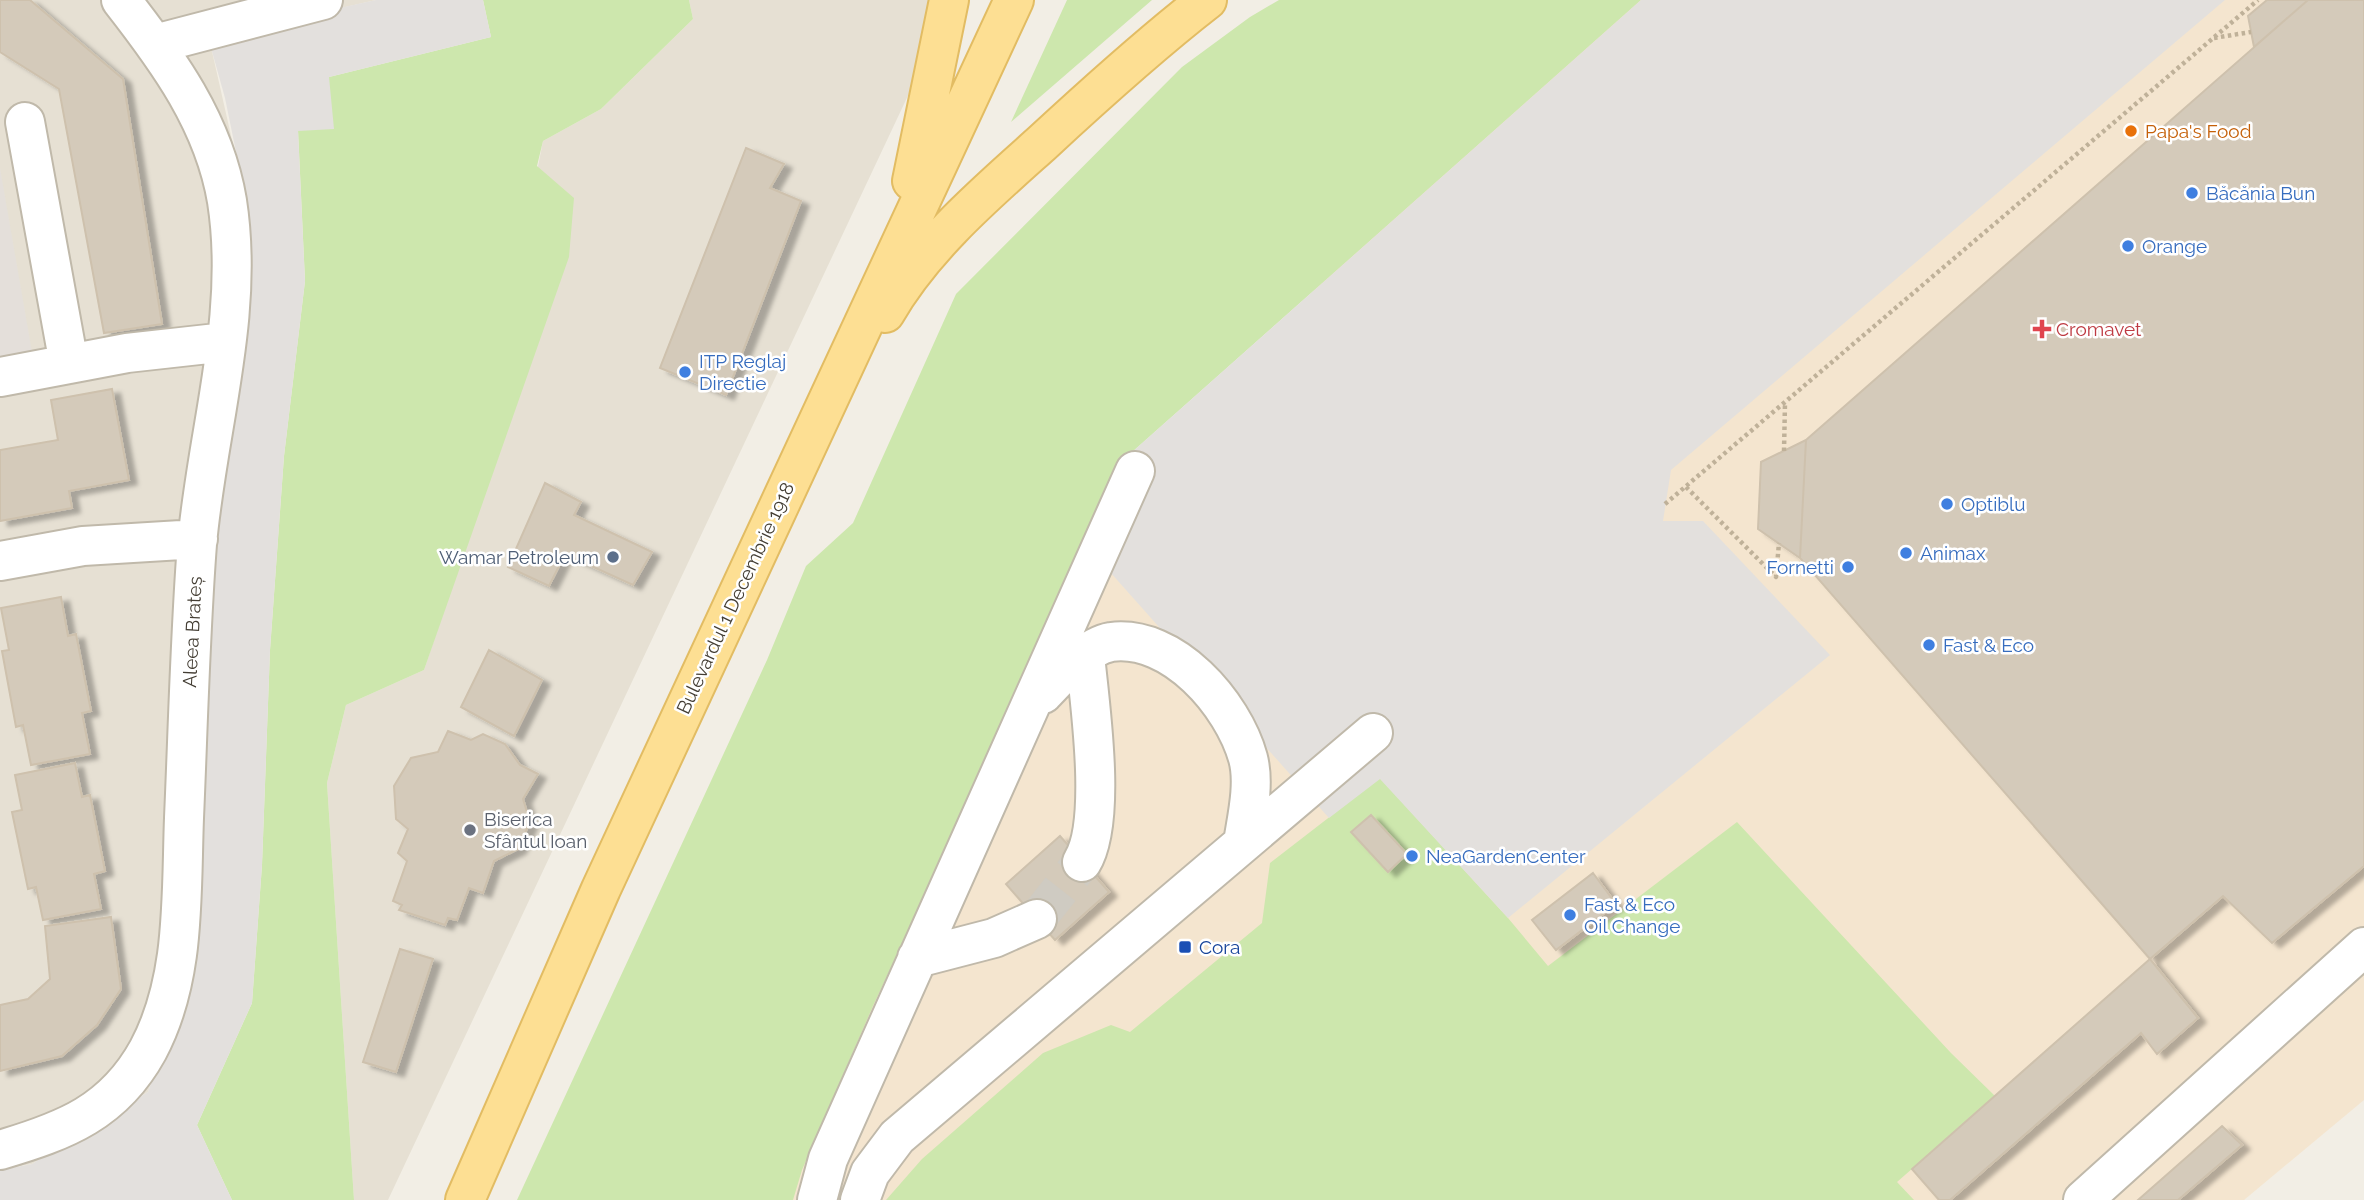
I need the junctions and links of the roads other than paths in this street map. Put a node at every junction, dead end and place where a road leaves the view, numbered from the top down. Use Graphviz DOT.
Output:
graph roads {
  1 [pos="121,0"];
  2 [pos="323,0"];
  3 [pos="949,0"];
  4 [pos="1014,0"];
  5 [pos="1207,0"];
  6 [pos="155,44"];
  7 [pos="25,122"];
  8 [pos="900,242"];
  9 [pos="226,342"];
  10 [pos="69,364"];
  11 [pos="0,377"];
  12 [pos="1135,471"];
  13 [pos="793,472"];
  14 [pos="198,539"];
  15 [pos="0,561"];
  16 [pos="1085,656"];
  17 [pos="1027,711"];
  18 [pos="1373,733"];
  19 [pos="1243,844"];
  20 [pos="1082,862"];
  21 [pos="1037,919"];
  22 [pos="2364,947"];
  23 [pos="918,958"];
  24 [pos="0,1150"];
  25 [pos="465,1200"];
  26 [pos="817,1200"];
  27 [pos="860,1200"];
  28 [pos="2083,1200"];
  1 -- 6 [label="street, Aleea Brateș"];
  2 -- 6 [label="street"];
  3 -- 8 [label="main road"];
  4 -- 8 [label="main road, Bulevardul 1 Decembrie 1918"];
  5 -- 13 [label="main road"];
  6 -- 9 [label="street, Aleea Brateș"];
  7 -- 10 [label="street"];
  8 -- 13 [label="main road, Bulevardul 1 Decembrie 1918"];
  9 -- 10 [label="street"];
  9 -- 14 [label="street, Aleea Brateș"];
  10 -- 11 [label="street"];
  12 -- 17 [label="street"];
  13 -- 25 [label="main road, Bulevardul 1 Decembrie 1918"];
  14 -- 15 [label="street"];
  14 -- 24 [label="street, Aleea Brateș"];
  16 -- 17 [label="street"];
  16 -- 19 [label="street"];
  16 -- 20 [label="street"];
  17 -- 23 [label="street"];
  18 -- 19 [label="street"];
  19 -- 27 [label="street"];
  21 -- 23 [label="street"];
  22 -- 28 [label="street"];
  23 -- 26 [label="street"];
}
